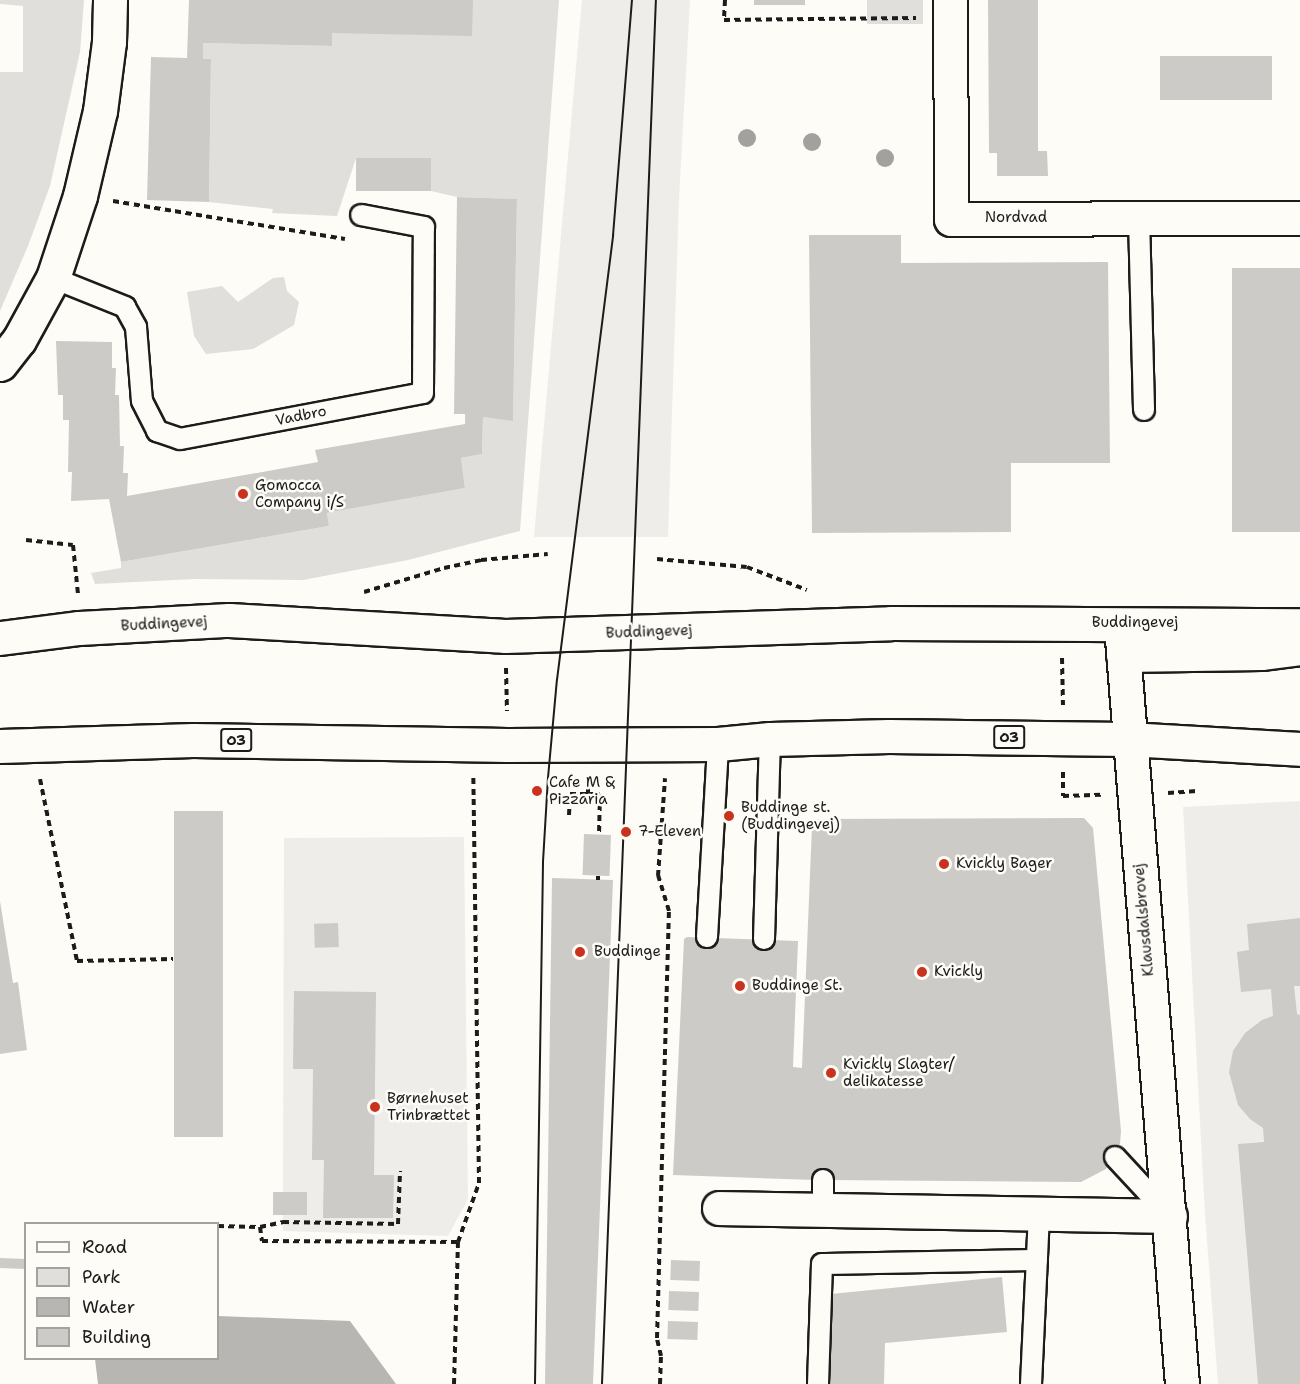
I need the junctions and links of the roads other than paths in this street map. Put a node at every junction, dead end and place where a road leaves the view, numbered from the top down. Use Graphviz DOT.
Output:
graph roads {
  1 [pos="110,0"];
  2 [pos="950,9"];
  3 [pos="361,215"];
  4 [pos="1139,218"];
  5 [pos="1300,218"];
  6 [pos="53,278"];
  7 [pos="0,364"];
  8 [pos="1144,410"];
  9 [pos="1121,622"];
  10 [pos="1300,625"];
  11 [pos="0,638"];
  12 [pos="1300,648"];
  13 [pos="1123,655"];
  14 [pos="770,739"];
  15 [pos="1128,739"];
  16 [pos="718,744"];
  17 [pos="0,746"];
  18 [pos="1300,749"];
  19 [pos="707,937"];
  20 [pos="764,939"];
  21 [pos="1115,1157"];
  22 [pos="719,1208"];
  23 [pos="1039,1214"];
  24 [pos="1170,1216"];
  25 [pos="1037,1260"];
  26 [pos="818,1384"];
  27 [pos="1031,1384"];
  28 [pos="1182,1384"];
  1 -- 6 [label="main road"];
  2 -- 4 [label="main road, Nordvad"];
  3 -- 6 [label="lane, Vadbro"];
  4 -- 5 [label="main road, Nordvad"];
  4 -- 8 [label="lane"];
  6 -- 7 [label="main road"];
  9 -- 10 [label="main road, Buddingevej"];
  9 -- 11 [label="main road, Buddingevej"];
  9 -- 13 [label="main road, Klausdalsbrovej"];
  12 -- 13 [label="main road"];
  13 -- 15 [label="main road, Klausdalsbrovej"];
  14 -- 15 [label="main road, O3"];
  14 -- 16 [label="main road, O3"];
  14 -- 20 [label="lane"];
  15 -- 18 [label="main road, O3"];
  15 -- 24 [label="main road, Klausdalsbrovej"];
  16 -- 17 [label="main road, O3"];
  16 -- 19 [label="lane"];
  21 -- 24 [label="lane"];
  22 -- 23 [label="main road"];
  23 -- 24 [label="main road"];
  23 -- 25 [label="lane"];
  24 -- 28 [label="main road, Klausdalsbrovej"];
  25 -- 26 [label="lane"];
  25 -- 27 [label="lane"];
}
